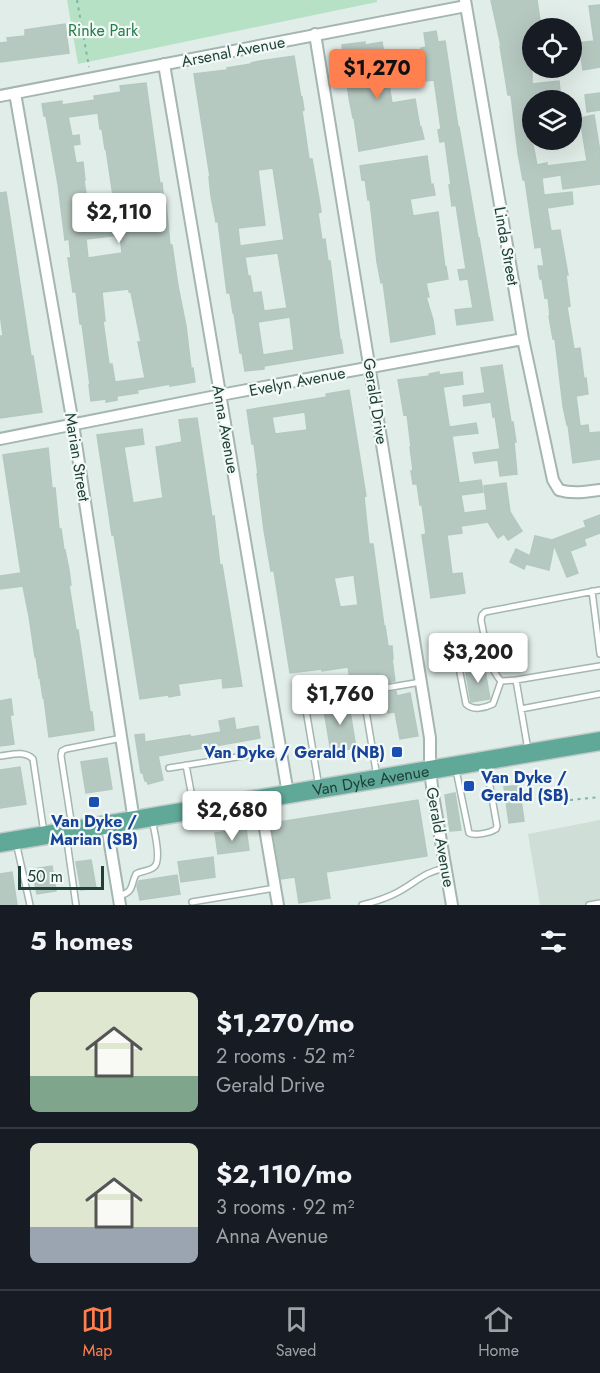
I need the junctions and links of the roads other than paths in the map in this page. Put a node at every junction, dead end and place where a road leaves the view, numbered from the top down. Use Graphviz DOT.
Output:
graph roads {
  1 [pos="466,3"];
  2 [pos="315,34"];
  3 [pos="164,64"];
  4 [pos="15,93"];
  5 [pos="0,96"];
  6 [pos="523,339"];
  7 [pos="370,367"];
  8 [pos="220,396"];
  9 [pos="73,424"];
  10 [pos="0,439"];
  11 [pos="600,490"];
  12 [pos="600,590"];
  13 [pos="592,591"];
  14 [pos="600,654"];
  15 [pos="600,666"];
  16 [pos="460,673"];
  17 [pos="516,680"];
  18 [pos="501,681"];
  19 [pos="421,682"];
  20 [pos="363,692"];
  21 [pos="600,694"];
  22 [pos="521,709"];
  23 [pos="122,738"];
  24 [pos="600,741"];
  25 [pos="281,750"];
  26 [pos="528,753"];
  27 [pos="0,756"];
  28 [pos="485,760"];
  29 [pos="186,765"];
  30 [pos="455,765"];
  31 [pos="169,768"];
  32 [pos="430,769"];
  33 [pos="377,778"];
  34 [pos="320,788"];
  35 [pos="288,794"];
  36 [pos="260,799"];
  37 [pos="195,811"];
  38 [pos="143,820"];
  39 [pos="106,826"];
  40 [pos="69,832"];
  41 [pos="44,836"];
  42 [pos="8,842"];
  43 [pos="446,868"];
  44 [pos="275,888"];
  45 [pos="119,900"];
  46 [pos="192,902"];
  47 [pos="600,903"];
  48 [pos="30,905"];
  49 [pos="76,905"];
  50 [pos="278,905"];
  51 [pos="362,905"];
  52 [pos="452,905"];
  53 [pos="589,905"];
  1 -- 2 [label="street, Arsenal Avenue"];
  1 -- 6 [label="street, Linda Street"];
  2 -- 3 [label="street, Arsenal Avenue"];
  2 -- 7 [label="street, Gerald Drive"];
  3 -- 4 [label="street, Arsenal Avenue"];
  3 -- 8 [label="street, Anna Avenue"];
  4 -- 5 [label="street, Arsenal Avenue"];
  4 -- 9 [label="street, Marian Street"];
  6 -- 7 [label="street, Evelyn Avenue"];
  6 -- 11 [label="street, Linda Street"];
  7 -- 8 [label="street, Evelyn Avenue"];
  7 -- 19 [label="street, Gerald Drive"];
  8 -- 9 [label="street, Evelyn Avenue"];
  8 -- 25 [label="street, Anna Avenue"];
  9 -- 10 [label="street, Evelyn Avenue"];
  9 -- 23 [label="street, Marian Street"];
  12 -- 13 [label="lane"];
  13 -- 14 [label="lane"];
  13 -- 18 [label="lane"];
  15 -- 17 [label="lane"];
  16 -- 18 [label="lane"];
  17 -- 18 [label="lane"];
  17 -- 22 [label="lane"];
  19 -- 20 [label="lane"];
  19 -- 32 [label="street, Gerald Drive"];
  20 -- 33 [label="lane"];
  20 -- 34 [label="lane"];
  21 -- 22 [label="lane"];
  22 -- 26 [label="lane"];
  23 -- 38 [label="street, Marian Street"];
  23 -- 40 [label="lane"];
  24 -- 26 [label="main road, Van Dyke Avenue"];
  25 -- 29 [label="lane"];
  25 -- 35 [label="street, Anna Avenue"];
  26 -- 28 [label="main road, Van Dyke Avenue"];
  27 -- 41 [label="lane"];
  28 -- 30 [label="main road, Van Dyke Avenue"];
  28 -- 30 [label="lane"];
  29 -- 31 [label="lane"];
  29 -- 37 [label="lane"];
  30 -- 32 [label="main road, Van Dyke Avenue"];
  32 -- 33 [label="main road, Van Dyke Avenue"];
  32 -- 43 [label="street, Gerald Avenue"];
  33 -- 34 [label="main road, Van Dyke Avenue"];
  34 -- 35 [label="main road, Van Dyke Avenue"];
  35 -- 36 [label="main road, Van Dyke Avenue"];
  36 -- 37 [label="main road, Van Dyke Avenue"];
  36 -- 44 [label="street"];
  37 -- 38 [label="main road, Van Dyke Avenue"];
  38 -- 39 [label="main road, Van Dyke Avenue"];
  38 -- 45 [label="lane"];
  39 -- 40 [label="main road, Van Dyke Avenue"];
  39 -- 45 [label="street"];
  40 -- 41 [label="main road, Van Dyke Avenue"];
  40 -- 49 [label="lane"];
  41 -- 42 [label="main road, Van Dyke Avenue"];
  42 -- 48 [label="lane"];
  43 -- 51 [label="lane"];
  43 -- 52 [label="street, Gerald Avenue"];
  44 -- 46 [label="lane"];
  44 -- 50 [label="street"];
  47 -- 53 [label="lane"];
}
